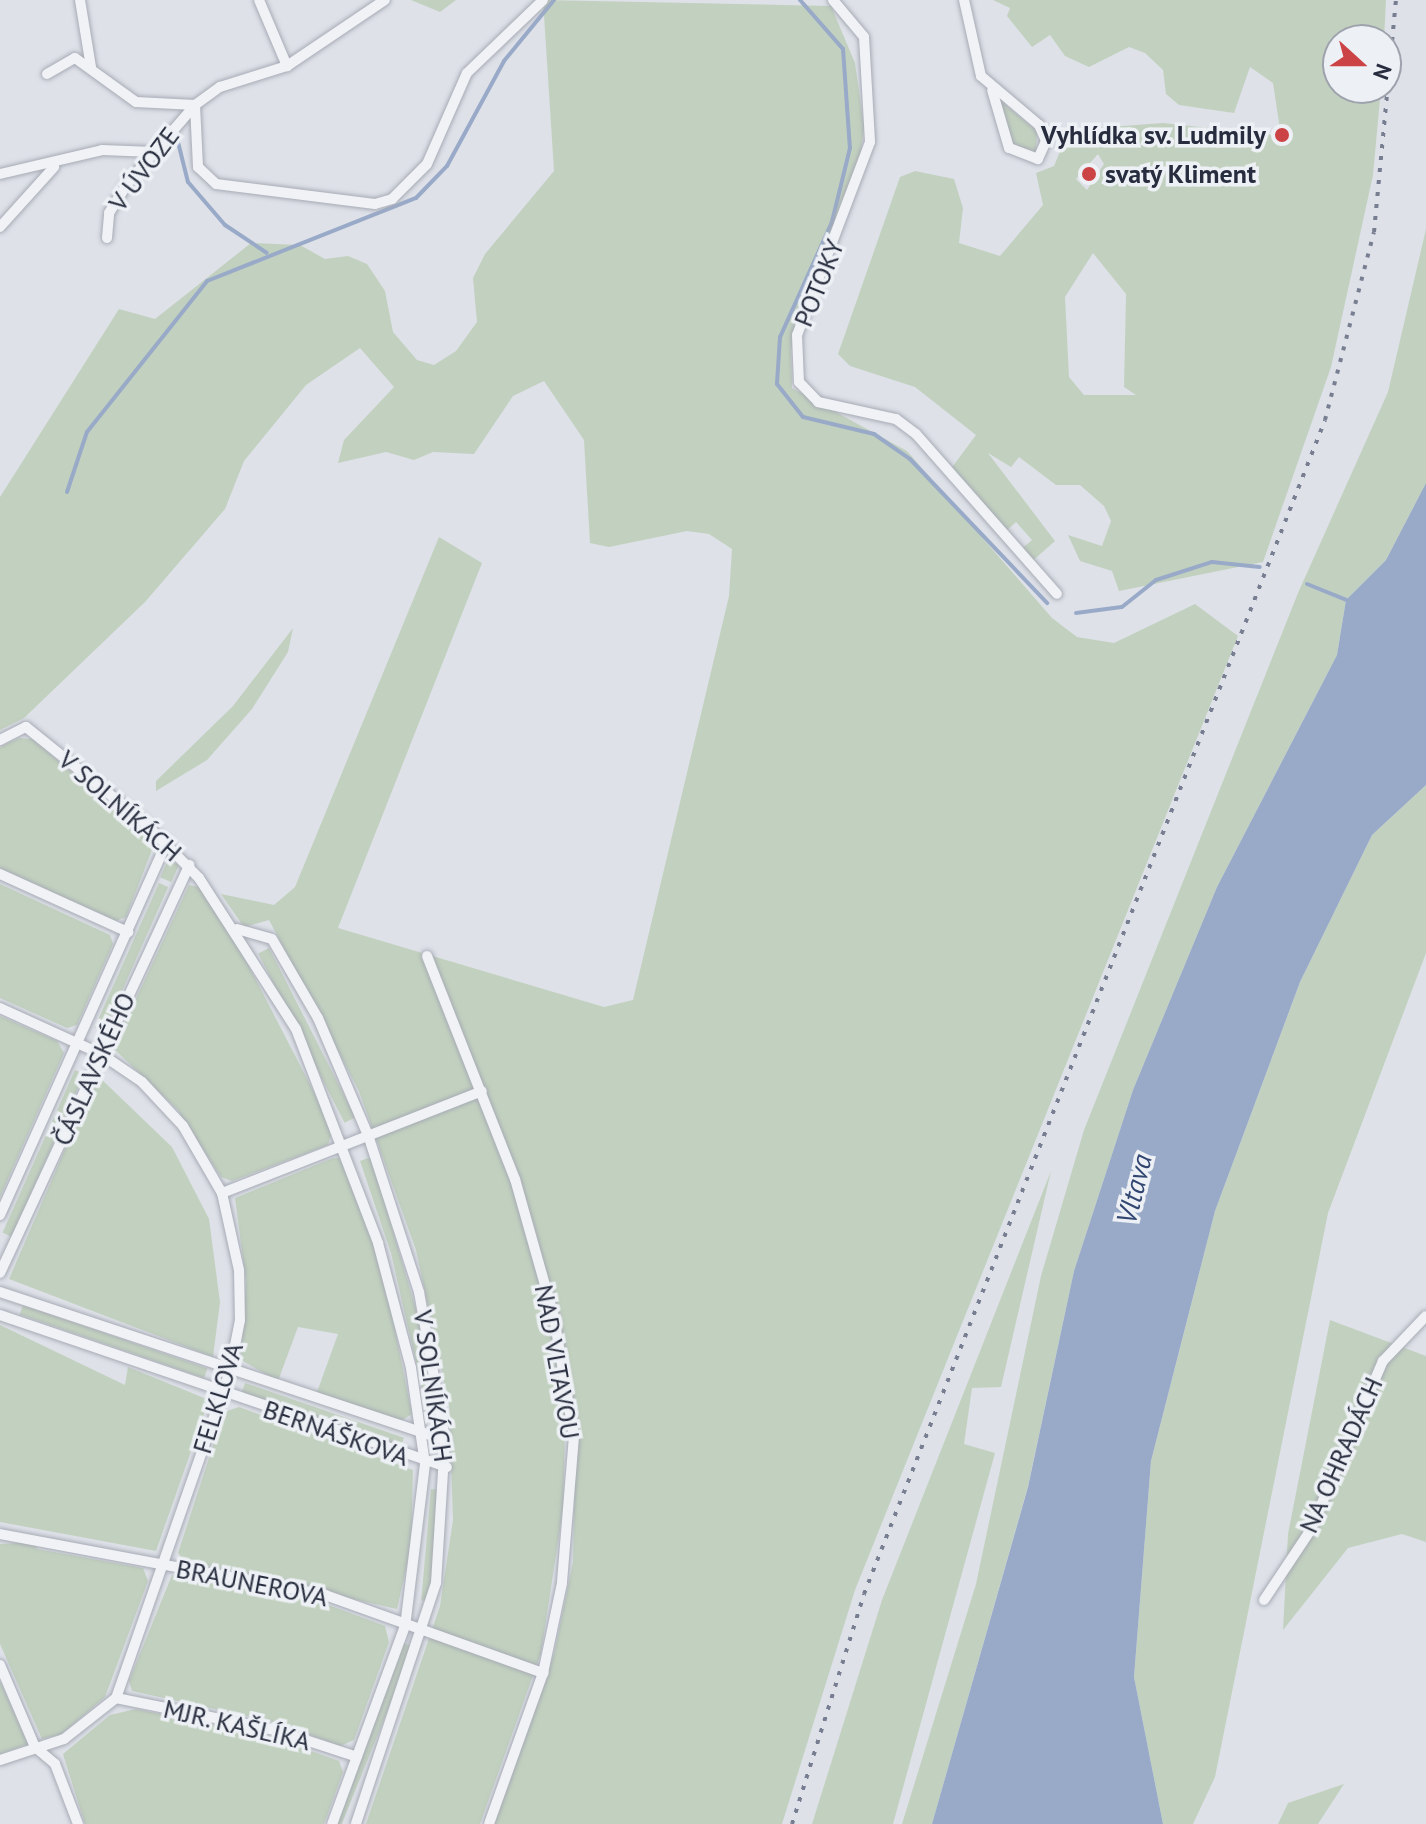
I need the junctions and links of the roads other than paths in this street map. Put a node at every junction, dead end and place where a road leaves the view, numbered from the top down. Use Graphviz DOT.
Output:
graph roads {
  1 [pos="80,0"];
  2 [pos="259,0"];
  3 [pos="385,0"];
  4 [pos="543,0"];
  5 [pos="833,0"];
  6 [pos="964,0"];
  7 [pos="287,66"];
  8 [pos="91,67"];
  9 [pos="47,74"];
  10 [pos="992,90"];
  11 [pos="195,105"];
  12 [pos="154,152"];
  13 [pos="56,166"];
  14 [pos="0,174"];
  15 [pos="0,227"];
  16 [pos="107,238"];
  17 [pos="1057,594"];
  18 [pos="0,740"];
  19 [pos="167,842"];
  20 [pos="189,865"];
  21 [pos="0,874"];
  22 [pos="237,929"];
  23 [pos="128,932"];
  24 [pos="427,956"];
  25 [pos="0,1008"];
  26 [pos="76,1042"];
  27 [pos="101,1054"];
  28 [pos="482,1091"];
  29 [pos="368,1135"];
  30 [pos="345,1146"];
  31 [pos="222,1193"];
  32 [pos="0,1215"];
  33 [pos="0,1273"];
  34 [pos="0,1292"];
  35 [pos="0,1315"];
  36 [pos="1426,1316"];
  37 [pos="230,1371"];
  38 [pos="223,1393"];
  39 [pos="423,1438"];
  40 [pos="445,1440"];
  41 [pos="425,1464"];
  42 [pos="447,1467"];
  43 [pos="0,1534"];
  44 [pos="163,1565"];
  45 [pos="1264,1600"];
  46 [pos="405,1626"];
  47 [pos="424,1632"];
  48 [pos="0,1665"];
  49 [pos="543,1673"];
  50 [pos="116,1698"];
  51 [pos="35,1747"];
  52 [pos="357,1757"];
  53 [pos="0,1760"];
  54 [pos="78,1824"];
  55 [pos="332,1824"];
  56 [pos="356,1824"];
  57 [pos="489,1824"];
  1 -- 8 [label="street"];
  2 -- 7 [label="street"];
  3 -- 7 [label="street, V ÚVOZE"];
  4 -- 11 [label="street"];
  5 -- 17 [label="street, POTOKY"];
  6 -- 10 [label="street"];
  7 -- 11 [label="street, V ÚVOZE"];
  8 -- 9 [label="street"];
  8 -- 11 [label="street"];
  10 -- 10 [label="street"];
  11 -- 12 [label="street, V ÚVOZE"];
  12 -- 13 [label="street"];
  12 -- 16 [label="street, V ÚVOZE"];
  13 -- 14 [label="street"];
  13 -- 15 [label="street"];
  18 -- 19 [label="street, V SOLNÍKÁCH"];
  19 -- 20 [label="street, V SOLNÍKÁCH"];
  19 -- 23 [label="street, ČÁSLAVSKÉHO"];
  20 -- 22 [label="street, V SOLNÍKÁCH"];
  20 -- 27 [label="street, ČÁSLAVSKÉHO"];
  21 -- 23 [label="street"];
  22 -- 29 [label="street, V SOLNÍKÁCH"];
  22 -- 30 [label="street, V SOLNÍKÁCH"];
  23 -- 26 [label="street, ČÁSLAVSKÉHO"];
  24 -- 28 [label="street, NAD VLTAVOU"];
  25 -- 26 [label="street, FELKLOVA"];
  26 -- 27 [label="street, FELKLOVA"];
  26 -- 32 [label="street, ČÁSLAVSKÉHO"];
  27 -- 31 [label="street, FELKLOVA"];
  27 -- 33 [label="street, ČÁSLAVSKÉHO"];
  28 -- 29 [label="street"];
  28 -- 49 [label="street, NAD VLTAVOU"];
  29 -- 30 [label="street"];
  29 -- 40 [label="street, V SOLNÍKÁCH"];
  30 -- 31 [label="street"];
  30 -- 39 [label="street, V SOLNÍKÁCH"];
  31 -- 37 [label="street, FELKLOVA"];
  34 -- 37 [label="street, BERNÁŠKOVA"];
  35 -- 38 [label="street, BERNÁŠKOVA"];
  36 -- 45 [label="street, NA OHRADÁCH"];
  37 -- 38 [label="street, FELKLOVA"];
  37 -- 39 [label="street, BERNÁŠKOVA"];
  38 -- 41 [label="street, BERNÁŠKOVA"];
  38 -- 44 [label="street, FELKLOVA"];
  39 -- 40 [label="street, BERNÁŠKOVA"];
  39 -- 41 [label="street, V SOLNÍKÁCH"];
  40 -- 42 [label="street, V SOLNÍKÁCH"];
  41 -- 42 [label="street, BERNÁŠKOVA"];
  41 -- 46 [label="street, V SOLNÍKÁCH"];
  42 -- 47 [label="street, V SOLNÍKÁCH"];
  43 -- 44 [label="street, BRAUNEROVA"];
  44 -- 46 [label="street, BRAUNEROVA"];
  44 -- 50 [label="street, FELKLOVA"];
  46 -- 47 [label="street, BRAUNEROVA"];
  46 -- 52 [label="street, V SOLNÍKÁCH"];
  47 -- 49 [label="street, BRAUNEROVA"];
  47 -- 56 [label="street, V SOLNÍKÁCH"];
  48 -- 51 [label="street"];
  49 -- 57 [label="street, NAD VLTAVOU"];
  50 -- 51 [label="street"];
  50 -- 52 [label="street, MJR. KAŠLÍKA"];
  51 -- 53 [label="street"];
  51 -- 54 [label="street"];
  52 -- 55 [label="street, V SOLNÍKÁCH"];
}
